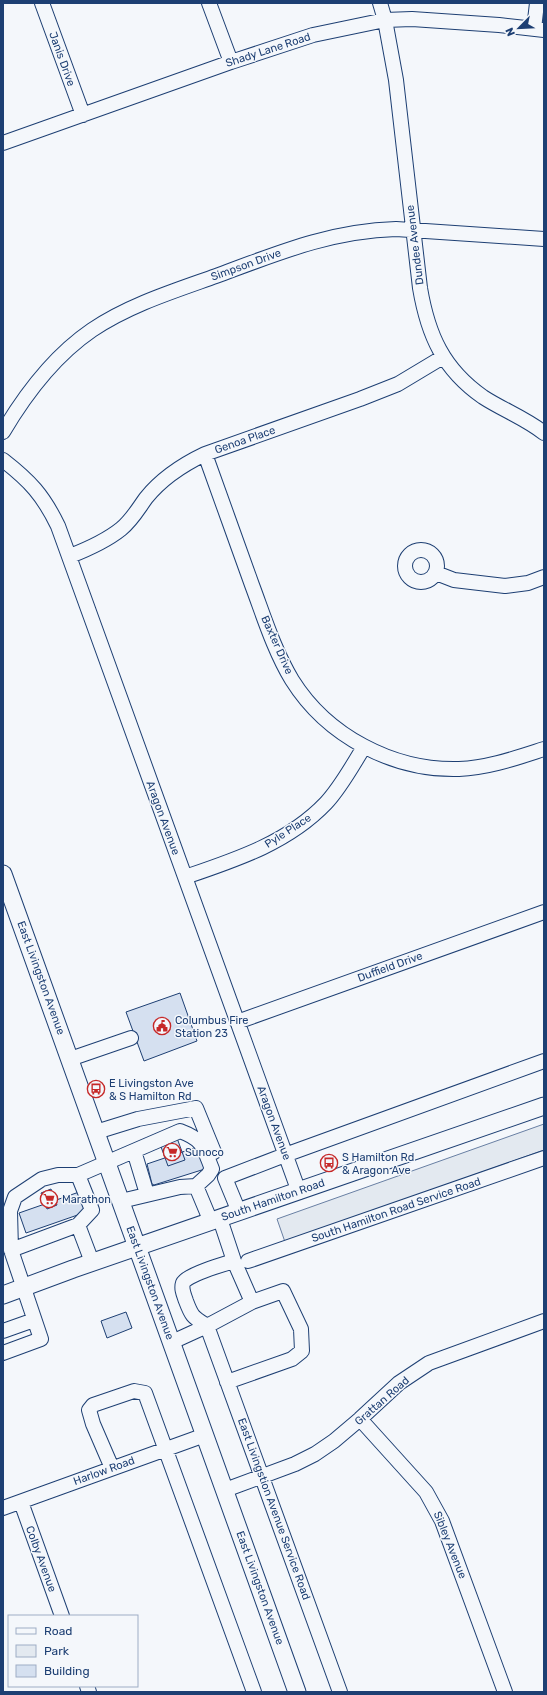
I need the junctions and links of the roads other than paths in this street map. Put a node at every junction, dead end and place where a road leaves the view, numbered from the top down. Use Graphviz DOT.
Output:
graph roads {
  1 [pos="42,3"];
  2 [pos="209,3"];
  3 [pos="380,3"];
  4 [pos="537,3"];
  5 [pos="385,20"];
  6 [pos="539,30"];
  7 [pos="231,62"];
  8 [pos="83,115"];
  9 [pos="3,143"];
  10 [pos="413,229"];
  11 [pos="544,239"];
  12 [pos="443,356"];
  13 [pos="3,432"];
  14 [pos="544,433"];
  15 [pos="205,454"];
  16 [pos="3,460"];
  17 [pos="70,556"];
  18 [pos="436,573"];
  19 [pos="544,578"];
  20 [pos="364,747"];
  21 [pos="544,749"];
  22 [pos="3,874"];
  23 [pos="185,877"];
  24 [pos="544,912"];
  25 [pos="237,1022"];
  26 [pos="131,1038"];
  27 [pos="70,1059"];
  28 [pos="544,1061"];
  29 [pos="544,1106"];
  30 [pos="96,1132"];
  31 [pos="134,1151"];
  32 [pos="286,1155"];
  33 [pos="544,1158"];
  34 [pos="107,1162"];
  35 [pos="78,1175"];
  36 [pos="225,1178"];
  37 [pos="196,1186"];
  38 [pos="299,1192"];
  39 [pos="148,1194"];
  40 [pos="121,1201"];
  41 [pos="239,1212"];
  42 [pos="216,1220"];
  43 [pos="78,1225"];
  44 [pos="138,1247"];
  45 [pos="11,1250"];
  46 [pos="234,1261"];
  47 [pos="248,1261"];
  48 [pos="92,1262"];
  49 [pos="23,1288"];
  50 [pos="3,1295"];
  51 [pos="252,1302"];
  52 [pos="34,1320"];
  53 [pos="544,1322"];
  54 [pos="207,1326"];
  55 [pos="3,1331"];
  56 [pos="172,1342"];
  57 [pos="3,1353"];
  58 [pos="227,1382"];
  59 [pos="360,1419"];
  60 [pos="205,1435"];
  61 [pos="167,1448"];
  62 [pos="112,1468"];
  63 [pos="262,1477"];
  64 [pos="225,1490"];
  65 [pos="21,1502"];
  66 [pos="3,1508"];
  67 [pos="62,1615"];
  68 [pos="254,1692"];
  69 [pos="297,1692"];
  70 [pos="340,1692"];
  71 [pos="505,1692"];
  1 -- 8 [label="street, Janis Drive"];
  2 -- 7 [label="street"];
  3 -- 5 [label="street, Dundee Avenue"];
  4 -- 6 [label="street"];
  5 -- 6 [label="street, Shady Lane Road"];
  5 -- 7 [label="street, Shady Lane Road"];
  5 -- 10 [label="street, Dundee Avenue"];
  7 -- 8 [label="street, Shady Lane Road"];
  8 -- 9 [label="street, Shady Lane Road"];
  10 -- 11 [label="street, Simpson Drive"];
  10 -- 12 [label="street, Dundee Avenue"];
  10 -- 13 [label="street, Simpson Drive"];
  12 -- 14 [label="street, Dundee Avenue"];
  12 -- 15 [label="street, Genoa Place"];
  15 -- 17 [label="street, Genoa Place"];
  15 -- 20 [label="street, Baxter Drive"];
  16 -- 17 [label="street, Aragon Avenue"];
  17 -- 23 [label="street, Aragon Avenue"];
  18 -- 19 [label="street"];
  20 -- 21 [label="street, Baxter Drive"];
  20 -- 23 [label="street, Pyle Place"];
  22 -- 27 [label="main road, East Livingston Avenue"];
  23 -- 25 [label="street, Aragon Avenue"];
  24 -- 25 [label="street, Duffield Drive"];
  25 -- 32 [label="street, Aragon Avenue"];
  26 -- 27 [label="street"];
  27 -- 30 [label="main road, East Livingston Avenue"];
  28 -- 32 [label="street"];
  29 -- 38 [label="main road, South Hamilton Road"];
  30 -- 34 [label="main road, East Livingston Avenue"];
  30 -- 36 [label="street"];
  31 -- 34 [label="street"];
  31 -- 37 [label="street"];
  31 -- 39 [label="street"];
  32 -- 36 [label="street"];
  32 -- 38 [label="street, Aragon Avenue"];
  33 -- 47 [label="street, South Hamilton Road Service Road"];
  34 -- 35 [label="street"];
  34 -- 40 [label="main road, East Livingston Avenue"];
  35 -- 43 [label="street"];
  35 -- 45 [label="street"];
  36 -- 41 [label="street"];
  37 -- 39 [label="street"];
  37 -- 42 [label="street"];
  38 -- 41 [label="main road, South Hamilton Road"];
  39 -- 40 [label="street"];
  40 -- 44 [label="main road, East Livingston Avenue"];
  41 -- 42 [label="main road, South Hamilton Road"];
  42 -- 44 [label="main road, South Hamilton Road"];
  42 -- 46 [label="street"];
  43 -- 45 [label="street"];
  43 -- 48 [label="street"];
  44 -- 48 [label="main road, South Hamilton Road"];
  44 -- 56 [label="main road, East Livingston Avenue"];
  45 -- 49 [label="street"];
  46 -- 51 [label="street"];
  46 -- 54 [label="street"];
  48 -- 49 [label="main road, South Hamilton Road"];
  49 -- 50 [label="main road, South Hamilton Road"];
  49 -- 52 [label="street"];
  51 -- 54 [label="street"];
  51 -- 58 [label="street"];
  52 -- 55 [label="street"];
  52 -- 57 [label="street"];
  53 -- 59 [label="street, Grattan Road"];
  54 -- 56 [label="street"];
  54 -- 58 [label="street, East Livingstion Avenue Service Road"];
  56 -- 60 [label="main road, East Livingston Avenue"];
  58 -- 63 [label="street, East Livingstion Avenue Service Road"];
  59 -- 63 [label="street, Grattan Road"];
  59 -- 71 [label="street, Sibley Avenue"];
  60 -- 61 [label="street, Harlow Road"];
  60 -- 64 [label="main road, East Livingston Avenue"];
  61 -- 62 [label="street, Harlow Road"];
  61 -- 62 [label="street"];
  61 -- 68 [label="street"];
  62 -- 65 [label="street, Harlow Road"];
  63 -- 64 [label="street, Grattan Road"];
  63 -- 70 [label="street, East Livingstion Avenue Service Road"];
  64 -- 69 [label="main road, East Livingston Avenue"];
  65 -- 66 [label="street, Harlow Road"];
  65 -- 67 [label="street, Colby Avenue"];
}
